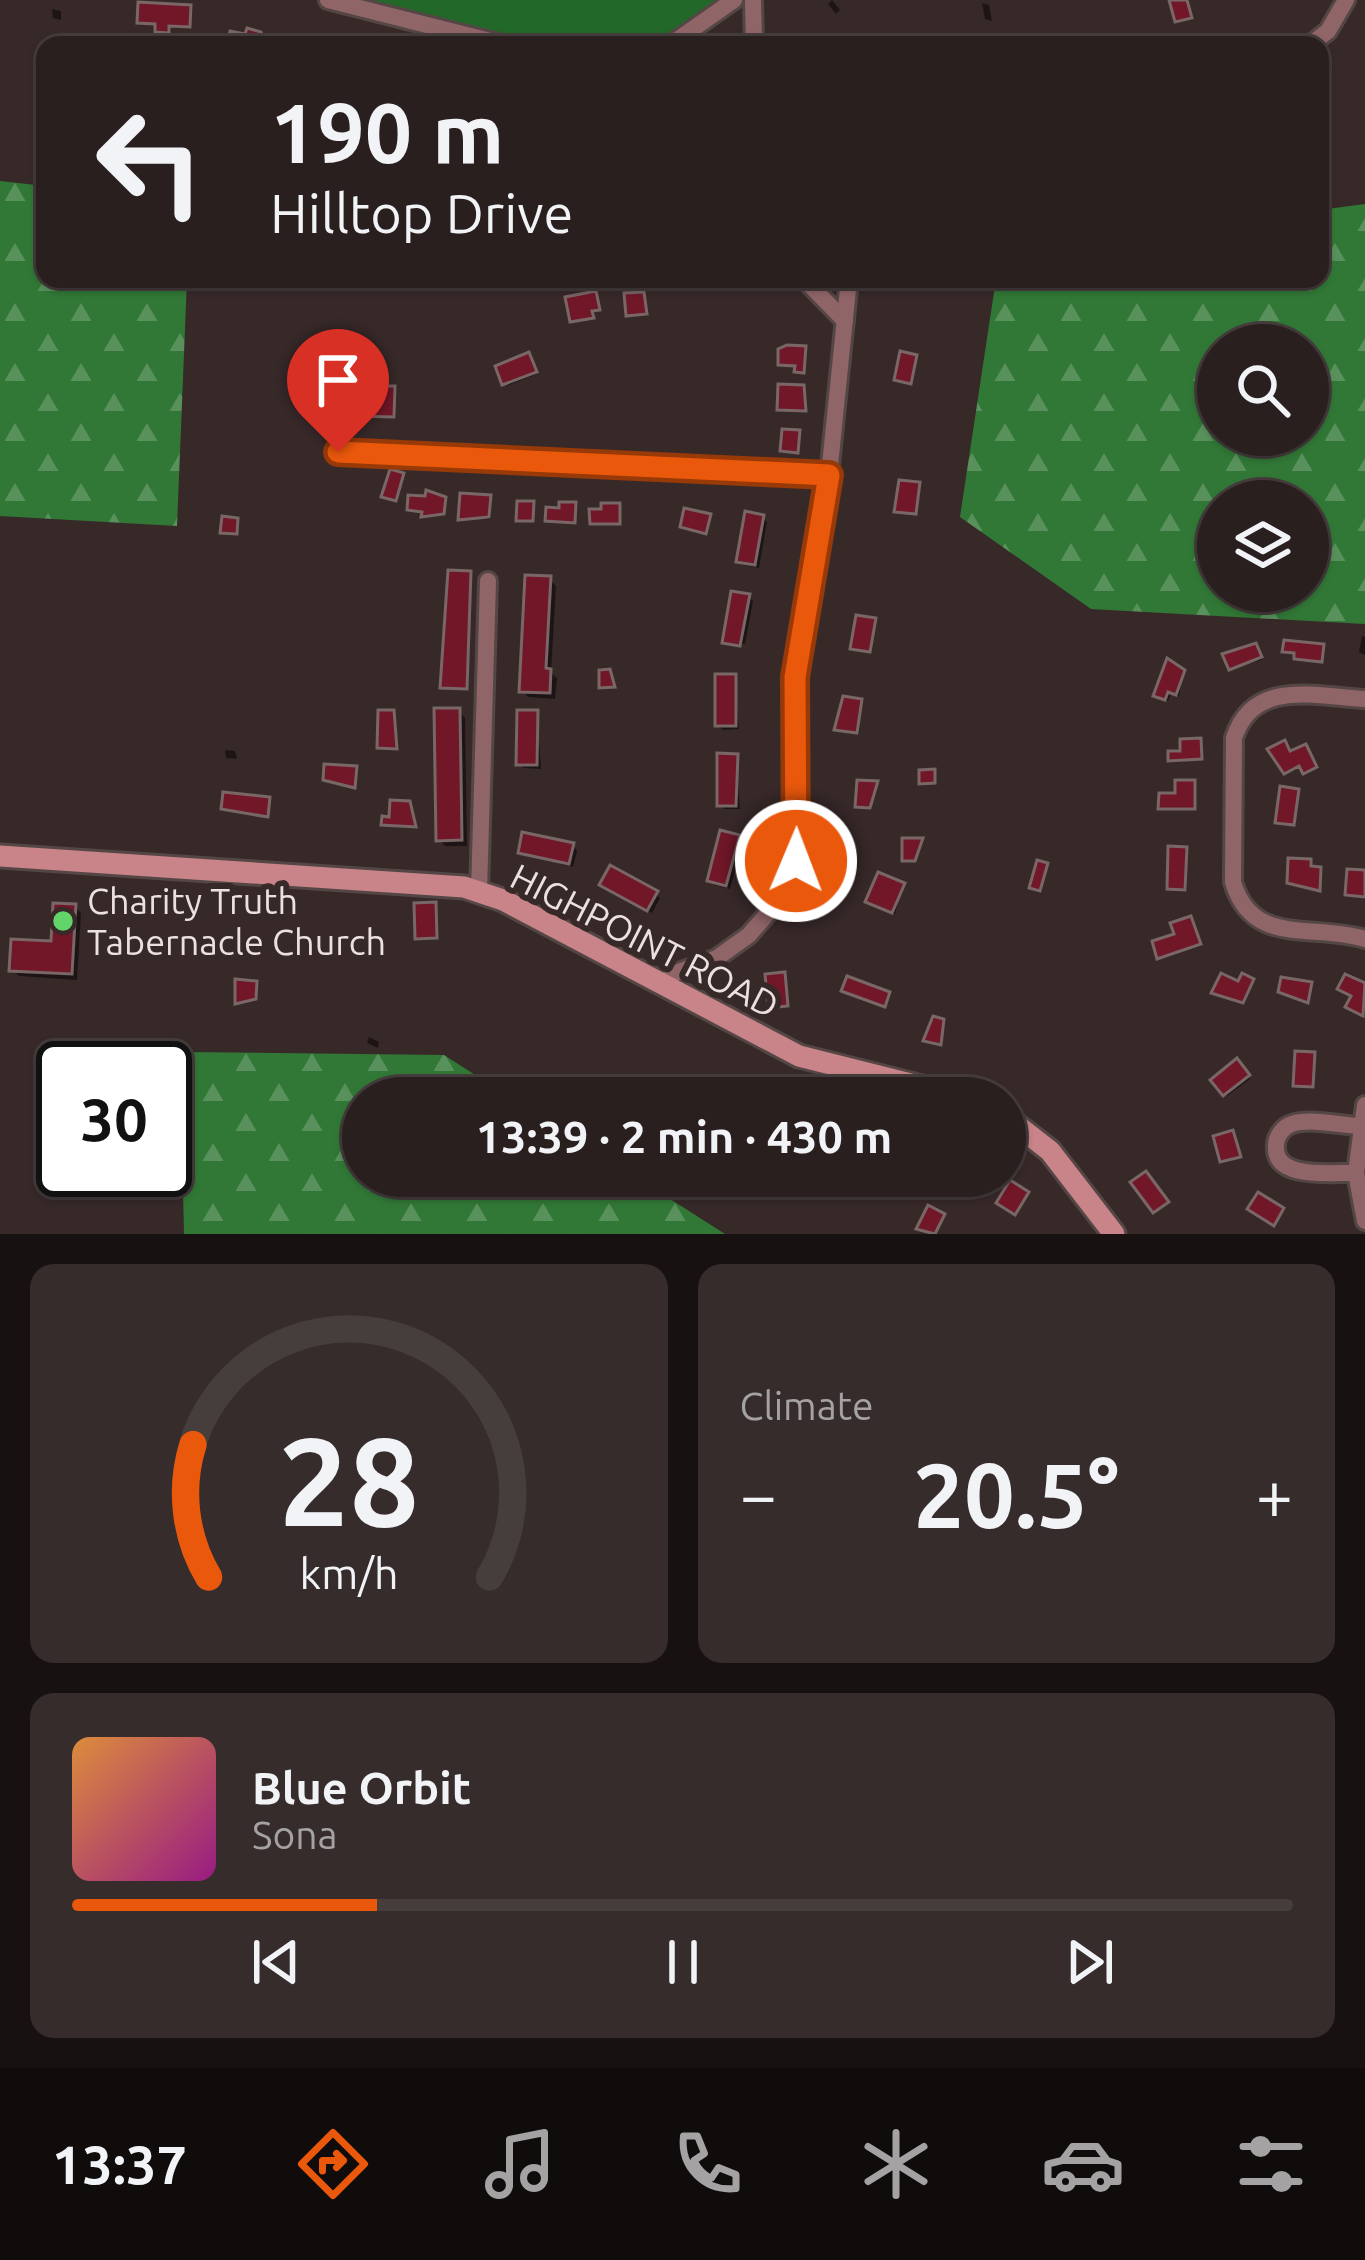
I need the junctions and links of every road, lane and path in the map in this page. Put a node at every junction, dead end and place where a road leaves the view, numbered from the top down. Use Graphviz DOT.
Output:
graph roads {
  1 [pos="328,0"];
  2 [pos="734,0"];
  3 [pos="753,0"];
  4 [pos="1346,0"];
  5 [pos="383,9"];
  6 [pos="475,36"];
  7 [pos="683,36"];
  8 [pos="754,36"];
  9 [pos="1322,36"];
  10 [pos="813,288"];
  11 [pos="848,288"];
  12 [pos="844,321"];
  13 [pos="338,452"];
  14 [pos="829,475"];
  15 [pos="488,580"];
  16 [pos="1365,698"];
  17 [pos="0,856"];
  18 [pos="479,892"];
  19 [pos="1365,939"];
  20 [pos="662,986"];
  21 [pos="882,1077"];
  22 [pos="1365,1105"];
  23 [pos="1359,1126"];
  24 [pos="1026,1133"];
  25 [pos="1355,1172"];
  26 [pos="1365,1221"];
  27 [pos="1114,1234"];
  1 -- 5 [label="street"];
  2 -- 7 [label="street"];
  3 -- 8 [label="street"];
  4 -- 9 [label="street"];
  5 -- 6 [label="street"];
  10 -- 12 [label="street"];
  11 -- 12 [label="street"];
  12 -- 14 [label="street"];
  13 -- 14 [label="street"];
  14 -- 20 [label="street"];
  15 -- 18 [label="street"];
  16 -- 19 [label="street"];
  17 -- 18 [label="street, HIGHPOINT ROAD"];
  18 -- 20 [label="street, HIGHPOINT ROAD"];
  20 -- 21 [label="street, HIGHPOINT ROAD"];
  22 -- 23 [label="street"];
  23 -- 25 [label="street"];
  23 -- 25 [label="street"];
  24 -- 27 [label="street"];
  25 -- 26 [label="street"];
}
